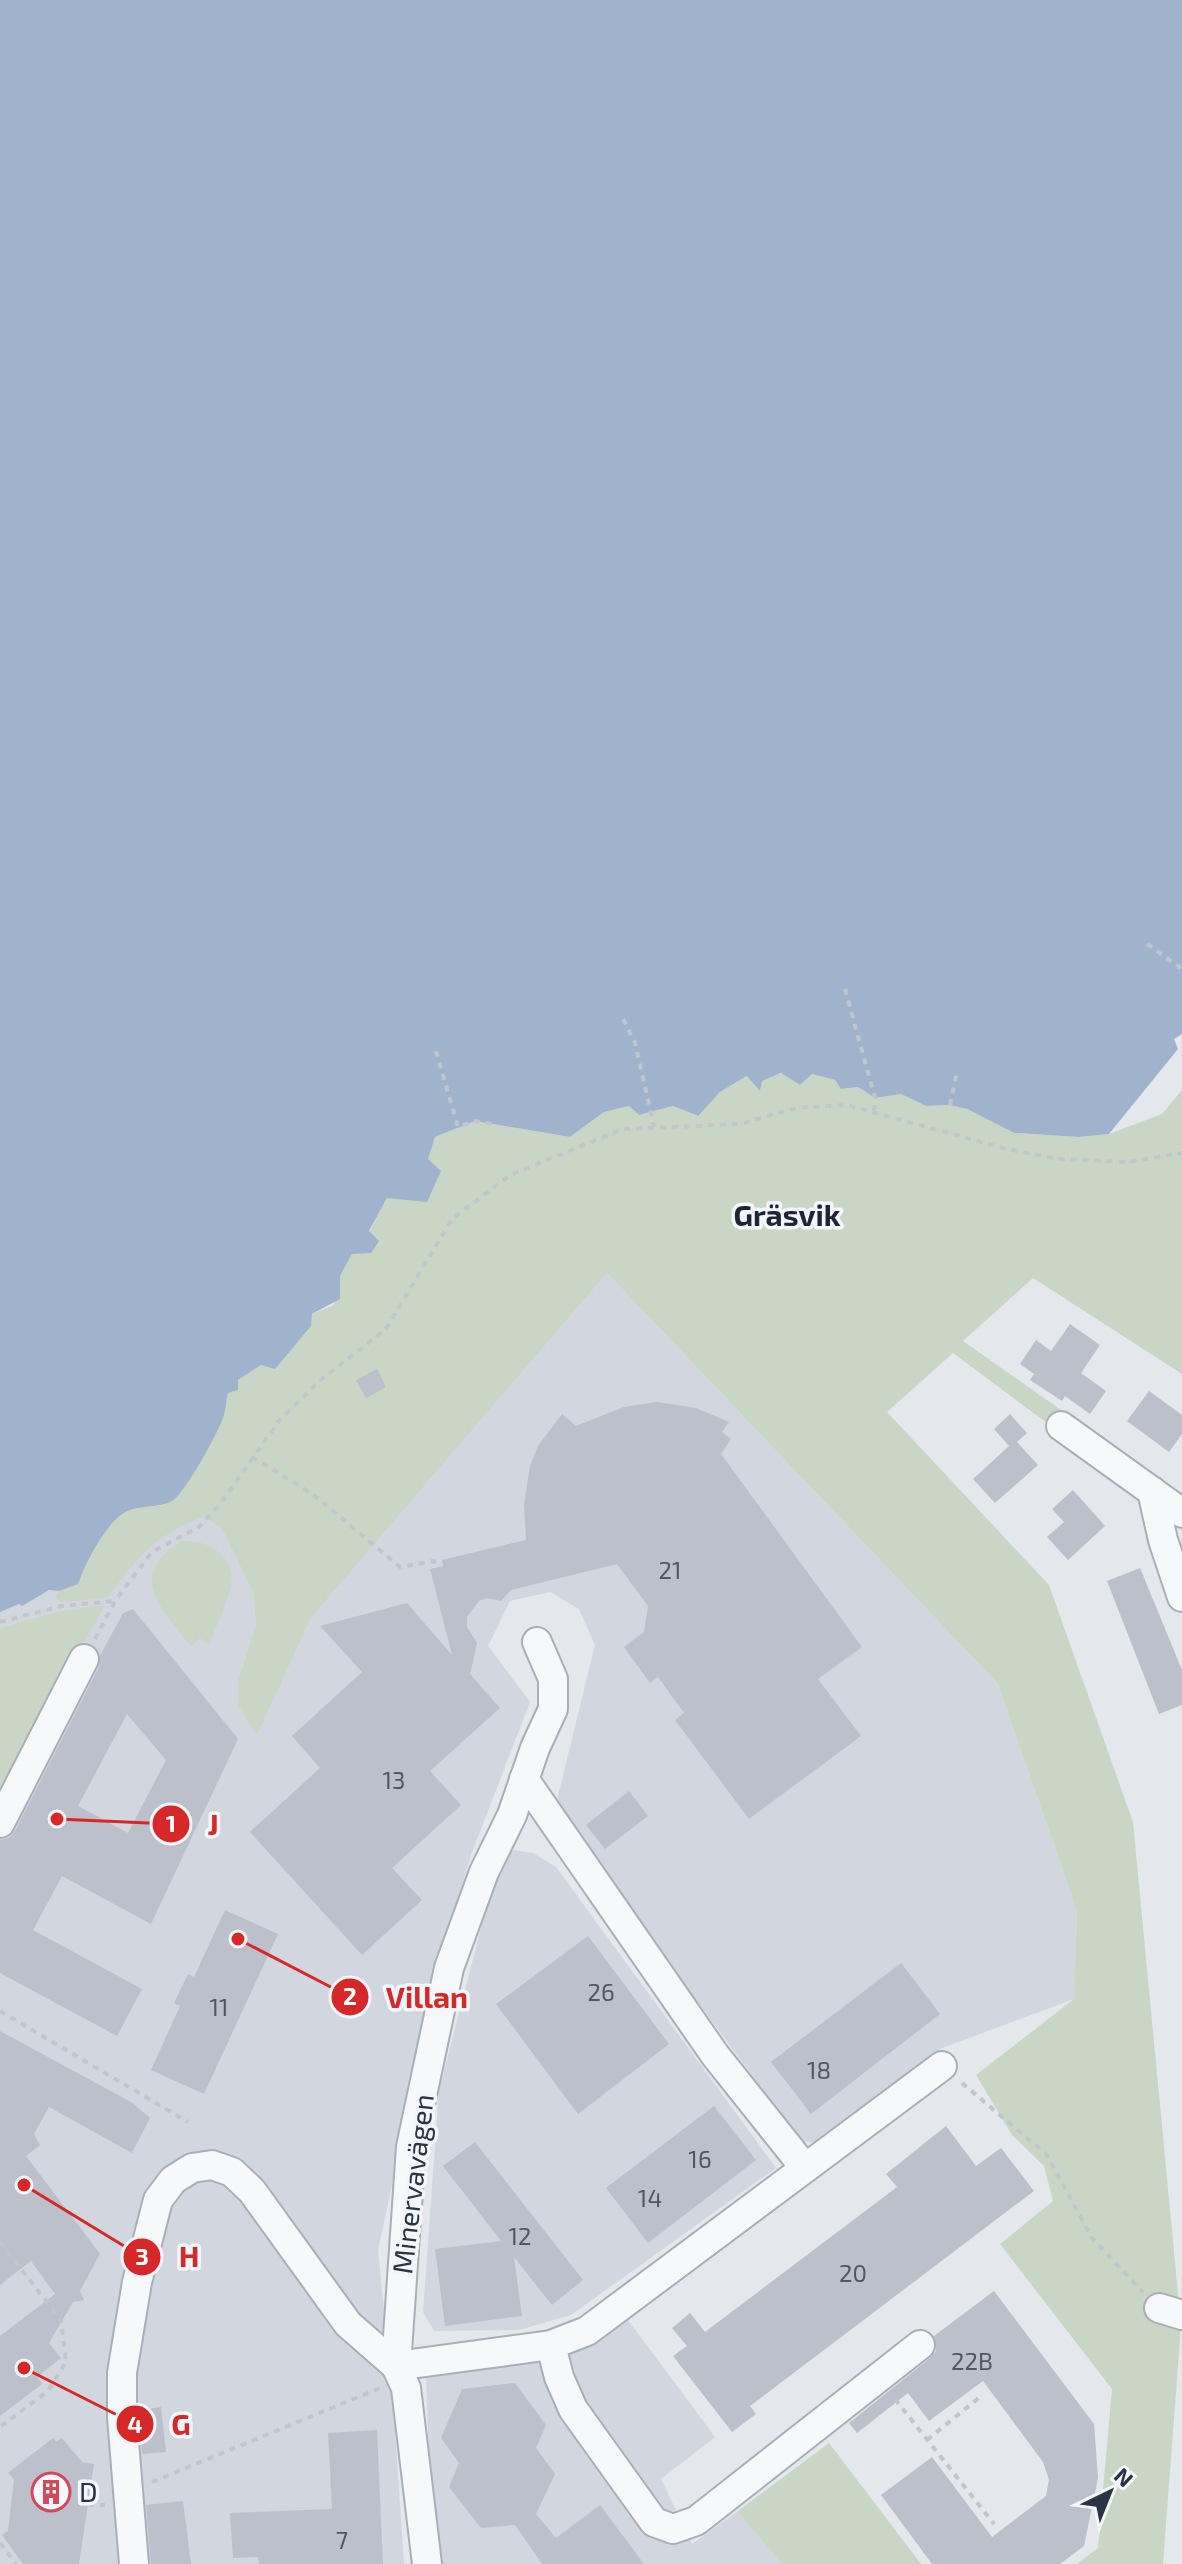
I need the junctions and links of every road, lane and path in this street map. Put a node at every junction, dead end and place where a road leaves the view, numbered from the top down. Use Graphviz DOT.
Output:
graph roads {
  1 [pos="1147,944"];
  2 [pos="1182,969"];
  3 [pos="845,989"];
  4 [pos="623,1019"];
  5 [pos="436,1051"];
  6 [pos="957,1071"];
  7 [pos="950,1105"];
  8 [pos="874,1113"];
  9 [pos="498,1125"];
  10 [pos="654,1128"];
  11 [pos="1182,1154"];
  12 [pos="1061,1426"];
  13 [pos="252,1457"];
  14 [pos="1152,1491"];
  15 [pos="1182,1513"];
  16 [pos="436,1568"];
  17 [pos="1182,1597"];
  18 [pos="115,1601"];
  19 [pos="0,1622"];
  20 [pos="537,1642"];
  21 [pos="84,1659"];
  22 [pos="524,1779"];
  23 [pos="0,1823"];
  24 [pos="0,2011"];
  25 [pos="942,2066"];
  26 [pos="188,2122"];
  27 [pos="805,2168"];
  28 [pos="0,2242"];
  29 [pos="1171,2312"];
  30 [pos="551,2345"];
  31 [pos="920,2345"];
  32 [pos="401,2377"];
  33 [pos="878,2378"];
  34 [pos="980,2397"];
  35 [pos="0,2427"];
  36 [pos="927,2440"];
  37 [pos="128,2491"];
  38 [pos="994,2524"];
  39 [pos="0,2543"];
  40 [pos="16,2564"];
  41 [pos="134,2564"];
  42 [pos="427,2564"];
  1 -- 2 [label="path"];
  3 -- 8 [label="path"];
  4 -- 10 [label="path"];
  5 -- 9 [label="path"];
  6 -- 7 [label="path"];
  8 -- 10 [label="path"];
  8 -- 11 [label="path"];
  10 -- 13 [label="path"];
  12 -- 14 [label="street"];
  13 -- 16 [label="path"];
  13 -- 18 [label="path"];
  14 -- 15 [label="street"];
  14 -- 17 [label="street"];
  18 -- 19 [label="path"];
  18 -- 21 [label="path"];
  20 -- 22 [label="street, Minervavägen"];
  21 -- 23 [label="street"];
  22 -- 27 [label="street"];
  22 -- 32 [label="street, Minervavägen"];
  24 -- 26 [label="path"];
  25 -- 27 [label="street"];
  25 -- 29 [label="path"];
  27 -- 30 [label="street"];
  28 -- 35 [label="path"];
  30 -- 32 [label="street"];
  30 -- 33 [label="street"];
  31 -- 33 [label="street"];
  32 -- 37 [label="path"];
  32 -- 37 [label="street"];
  32 -- 42 [label="street, Minervavägen"];
  33 -- 36 [label="path"];
  34 -- 36 [label="path"];
  36 -- 38 [label="path"];
  37 -- 41 [label="street"];
  39 -- 40 [label="path"];
}
